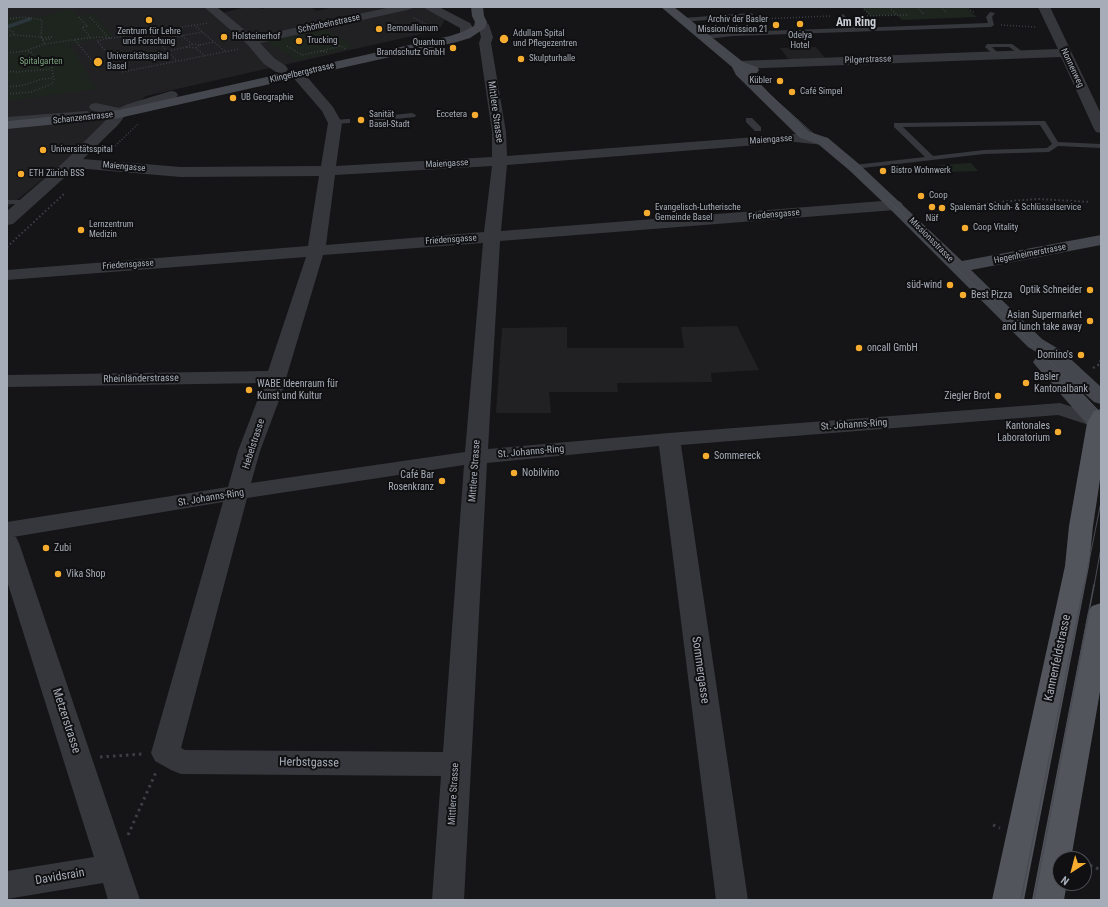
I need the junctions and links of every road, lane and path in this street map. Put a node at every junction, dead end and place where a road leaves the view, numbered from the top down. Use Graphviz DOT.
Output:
graph roads {
  1 [pos="210,7"];
  2 [pos="407,7"];
  3 [pos="430,7"];
  4 [pos="667,7"];
  5 [pos="862,7"];
  6 [pos="916,7"];
  7 [pos="940,7"];
  8 [pos="1044,7"];
  9 [pos="947,13"];
  10 [pos="992,13"];
  11 [pos="924,14"];
  12 [pos="751,15"];
  13 [pos="90,16"];
  14 [pos="479,16"];
  15 [pos="843,16"];
  16 [pos="870,16"];
  17 [pos="79,17"];
  18 [pos="725,18"];
  19 [pos="7,19"];
  20 [pos="415,19"];
  21 [pos="684,20"];
  22 [pos="426,24"];
  23 [pos="1016,26"];
  24 [pos="895,27"];
  25 [pos="1035,27"];
  26 [pos="7,29"];
  27 [pos="854,29"];
  28 [pos="466,31"];
  29 [pos="150,32"];
  30 [pos="202,32"];
  31 [pos="733,34"];
  32 [pos="14,35"];
  33 [pos="7,36"];
  34 [pos="107,36"];
  35 [pos="182,36"];
  36 [pos="325,37"];
  37 [pos="706,37"];
  38 [pos="42,38"];
  39 [pos="52,38"];
  40 [pos="112,38"];
  41 [pos="74,39"];
  42 [pos="78,39"];
  43 [pos="453,39"];
  44 [pos="157,40"];
  45 [pos="250,41"];
  46 [pos="214,42"];
  47 [pos="485,43"];
  48 [pos="45,44"];
  49 [pos="192,44"];
  50 [pos="200,45"];
  51 [pos="286,45"];
  52 [pos="341,46"];
  53 [pos="187,48"];
  54 [pos="196,48"];
  55 [pos="25,51"];
  56 [pos="168,51"];
  57 [pos="321,51"];
  58 [pos="7,53"];
  59 [pos="1065,53"];
  60 [pos="205,56"];
  61 [pos="178,61"];
  62 [pos="738,65"];
  63 [pos="119,67"];
  64 [pos="98,68"];
  65 [pos="52,69"];
  66 [pos="281,69"];
  67 [pos="7,71"];
  68 [pos="122,72"];
  69 [pos="297,74"];
  70 [pos="53,78"];
  71 [pos="7,87"];
  72 [pos="7,94"];
  73 [pos="172,95"];
  74 [pos="96,107"];
  75 [pos="119,114"];
  76 [pos="412,115"];
  77 [pos="7,116"];
  78 [pos="375,119"];
  79 [pos="7,120"];
  80 [pos="749,120"];
  81 [pos="7,125"];
  82 [pos="758,129"];
  83 [pos="1101,129"];
  84 [pos="823,141"];
  85 [pos="1056,144"];
  86 [pos="1101,146"];
  87 [pos="931,159"];
  88 [pos="500,161"];
  89 [pos="71,163"];
  90 [pos="854,168"];
  91 [pos="328,171"];
  92 [pos="7,202"];
  93 [pos="26,202"];
  94 [pos="1090,202"];
  95 [pos="895,205"];
  96 [pos="959,208"];
  97 [pos="7,220"];
  98 [pos="492,237"];
  99 [pos="1101,240"];
  100 [pos="316,251"];
  101 [pos="959,267"];
  102 [pos="7,275"];
  103 [pos="1101,359"];
  104 [pos="275,377"];
  105 [pos="7,382"];
  106 [pos="1079,385"];
  107 [pos="1101,398"];
  108 [pos="1100,422"];
  109 [pos="669,439"];
  110 [pos="476,457"];
  111 [pos="239,494"];
  112 [pos="7,530"];
  113 [pos="7,543"];
  114 [pos="1101,612"];
  115 [pos="165,753"];
  116 [pos="78,759"];
  117 [pos="456,764"];
  118 [pos="113,868"];
  119 [pos="7,885"];
  120 [pos="124,900"];
  121 [pos="448,900"];
  122 [pos="732,900"];
  123 [pos="1008,900"];
  124 [pos="1048,900"];
  1 -- 45 [label="street"];
  2 -- 45 [label="street, Schönbeinstrasse"];
  3 -- 28 [label="street"];
  4 -- 21 [label="main road, Missionsstrasse"];
  5 -- 16 [label="path"];
  6 -- 11 [label="path"];
  7 -- 9 [label="path"];
  8 -- 59 [label="street, Nonnenweg"];
  10 -- 27 [label="lane"];
  12 -- 18 [label="lane"];
  13 -- 34 [label="path"];
  14 -- 28 [label="main road, Klingelbergstrasse"];
  14 -- 47 [label="street, Mittlere Strasse"];
  15 -- 27 [label="lane"];
  17 -- 42 [label="path"];
  18 -- 21 [label="lane"];
  18 -- 31 [label="lane"];
  19 -- 38 [label="path"];
  20 -- 22 [label="path"];
  21 -- 37 [label="main road, Missionsstrasse"];
  23 -- 25 [label="path"];
  24 -- 27 [label="lane"];
  26 -- 32 [label="path"];
  27 -- 31 [label="lane"];
  28 -- 43 [label="main road, Klingelbergstrasse"];
  28 -- 66 [label="main road, Klingelbergstrasse"];
  29 -- 30 [label="path"];
  29 -- 40 [label="path"];
  29 -- 44 [label="path"];
  30 -- 35 [label="path"];
  30 -- 46 [label="path"];
  31 -- 37 [label="lane"];
  32 -- 33 [label="path"];
  32 -- 38 [label="path"];
  34 -- 40 [label="path"];
  34 -- 42 [label="path"];
  35 -- 44 [label="path"];
  35 -- 49 [label="path"];
  36 -- 52 [label="path"];
  37 -- 62 [label="main road, Missionsstrasse"];
  38 -- 39 [label="path"];
  38 -- 48 [label="path"];
  40 -- 63 [label="path"];
  41 -- 42 [label="path"];
  41 -- 48 [label="path"];
  41 -- 64 [label="path"];
  43 -- 47 [label="street"];
  43 -- 69 [label="main road, Klingelbergstrasse"];
  44 -- 56 [label="path"];
  45 -- 66 [label="street"];
  46 -- 50 [label="path"];
  46 -- 60 [label="path"];
  47 -- 88 [label="street, Mittlere Strasse"];
  48 -- 55 [label="path"];
  49 -- 50 [label="path"];
  49 -- 53 [label="path"];
  50 -- 54 [label="path"];
  51 -- 57 [label="path"];
  52 -- 57 [label="path"];
  52 -- 57 [label="path"];
  53 -- 54 [label="path"];
  53 -- 56 [label="path"];
  54 -- 60 [label="path"];
  55 -- 58 [label="path"];
  55 -- 65 [label="path"];
  56 -- 61 [label="path"];
  59 -- 62 [label="street, Pilgerstrasse"];
  59 -- 83 [label="street, Nonnenweg"];
  60 -- 61 [label="path"];
  61 -- 68 [label="path"];
  62 -- 84 [label="main road, Missionsstrasse"];
  65 -- 67 [label="path"];
  65 -- 70 [label="path"];
  66 -- 73 [label="main road, Klingelbergstrasse"];
  69 -- 75 [label="main road, Klingelbergstrasse"];
  69 -- 91 [label="street, Hebelstrasse"];
  70 -- 71 [label="path"];
  70 -- 72 [label="path"];
  73 -- 74 [label="main road, Klingelbergstrasse"];
  73 -- 75 [label="street, Klingelbergstrasse"];
  74 -- 75 [label="street, Schanzenstrasse"];
  74 -- 77 [label="main road, Schanzenstrasse"];
  75 -- 81 [label="main road, Schanzenstrasse"];
  75 -- 89 [label="street, Klingelbergstrasse"];
  76 -- 78 [label="lane"];
  79 -- 79 [label="lane"];
  80 -- 82 [label="lane"];
  84 -- 88 [label="street, Maiengasse"];
  84 -- 90 [label="main road, Missionsstrasse"];
  85 -- 86 [label="lane"];
  85 -- 87 [label="lane"];
  85 -- 87 [label="lane"];
  87 -- 90 [label="lane"];
  88 -- 91 [label="street, Maiengasse"];
  88 -- 98 [label="street, Mittlere Strasse"];
  89 -- 91 [label="street, Maiengasse"];
  89 -- 93 [label="street, Klingelbergstrasse"];
  90 -- 95 [label="main road, Missionsstrasse"];
  91 -- 100 [label="street, Hebelstrasse"];
  92 -- 93 [label="lane"];
  93 -- 97 [label="street, Klingelbergstrasse"];
  94 -- 96 [label="path"];
  95 -- 98 [label="street, Friedensgasse"];
  95 -- 101 [label="main road, Missionsstrasse"];
  98 -- 100 [label="street, Friedensgasse"];
  98 -- 110 [label="street, Mittlere Strasse"];
  99 -- 101 [label="main road, Hegenheimerstrasse"];
  100 -- 102 [label="street, Friedensgasse"];
  100 -- 104 [label="street, Hebelstrasse"];
  101 -- 106 [label="main road, Missionsstrasse"];
  103 -- 106 [label="path"];
  104 -- 105 [label="street, Rheinländerstrasse"];
  104 -- 111 [label="street, Hebelstrasse"];
  106 -- 107 [label="main road, Missionsstrasse"];
  106 -- 108 [label="street, St. Johanns-Ring"];
  106 -- 109 [label="street, St. Johanns-Ring"];
  108 -- 123 [label="main road, Kannenfeldstrasse"];
  109 -- 110 [label="street, St. Johanns-Ring"];
  109 -- 122 [label="street, Sommergasse"];
  110 -- 111 [label="street, St. Johanns-Ring"];
  110 -- 117 [label="street, Mittlere Strasse"];
  111 -- 112 [label="street, St. Johanns-Ring"];
  111 -- 115 [label="street, Hebelstrasse"];
  113 -- 116 [label="street, Metzerstrasse"];
  114 -- 124 [label="main road"];
  115 -- 116 [label="path"];
  115 -- 117 [label="street, Herbstgasse"];
  115 -- 118 [label="path"];
  116 -- 118 [label="street, Metzerstrasse"];
  117 -- 121 [label="street, Mittlere Strasse"];
  118 -- 119 [label="street, Davidsrain"];
  118 -- 120 [label="street, Metzerstrasse"];
}
